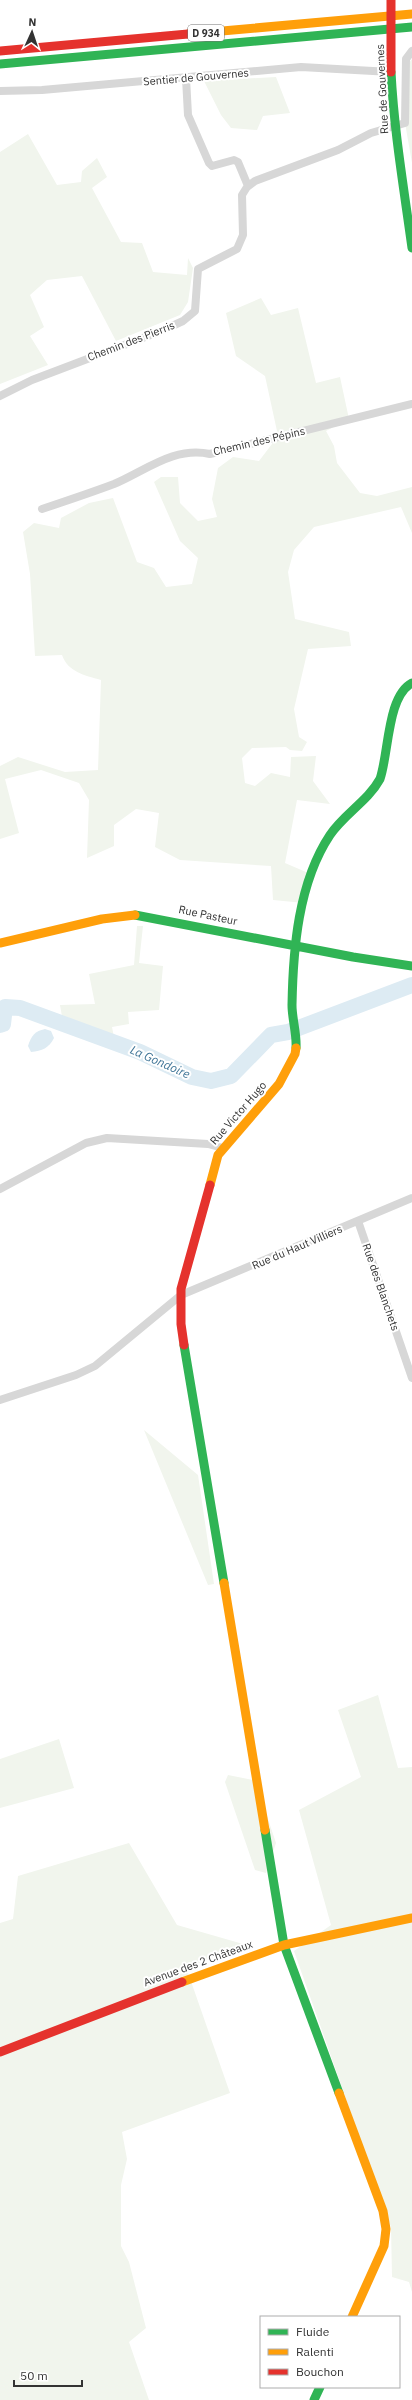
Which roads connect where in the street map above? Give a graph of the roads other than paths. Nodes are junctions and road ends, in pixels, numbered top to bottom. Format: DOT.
graph roads {
  1 [pos="391,0"];
  2 [pos="412,14"];
  3 [pos="412,27"];
  4 [pos="0,51"];
  5 [pos="412,51"];
  6 [pos="0,64"];
  7 [pos="392,72"];
  8 [pos="186,78"];
  9 [pos="0,91"];
  10 [pos="394,126"];
  11 [pos="248,186"];
  12 [pos="410,212"];
  13 [pos="412,248"];
  14 [pos="0,396"];
  15 [pos="412,404"];
  16 [pos="42,509"];
  17 [pos="412,683"];
  18 [pos="0,943"];
  19 [pos="296,946"];
  20 [pos="412,966"];
  21 [pos="222,1148"];
  22 [pos="0,1189"];
  23 [pos="412,1198"];
  24 [pos="358,1221"];
  25 [pos="181,1295"];
  26 [pos="412,1350"];
  27 [pos="403,1353"];
  28 [pos="412,1378"];
  29 [pos="0,1400"];
  30 [pos="412,1918"];
  31 [pos="284,1945"];
  32 [pos="0,2052"];
  33 [pos="352,2316"];
  34 [pos="320,2388"];
  35 [pos="314,2400"];
  1 -- 7 [label="main road, Rue de Gouvernes, bridge"];
  2 -- 4 [label="main road, D 934"];
  3 -- 6 [label="main road, D 934"];
  5 -- 10 [label="street"];
  7 -- 8 [label="street, Sentier de Gouvernes"];
  7 -- 10 [label="main road, Rue de Gouvernes"];
  8 -- 9 [label="street, Sentier de Gouvernes"];
  8 -- 11 [label="street"];
  10 -- 11 [label="street"];
  10 -- 12 [label="main road, Rue de Gouvernes"];
  11 -- 14 [label="street, Chemin des Pierris"];
  12 -- 13 [label="main road, Rue de Gouvernes"];
  15 -- 16 [label="street, Chemin des Pépins"];
  17 -- 19 [label="main road, Rue Victor Hugo"];
  18 -- 19 [label="main road, Rue Pasteur"];
  19 -- 20 [label="main road, Rue Pasteur"];
  19 -- 21 [label="main road, Rue Victor Hugo"];
  21 -- 22 [label="street"];
  21 -- 25 [label="main road, Rue Victor Hugo"];
  23 -- 24 [label="street, Rue du Haut Villiers"];
  24 -- 25 [label="street, Rue du Haut Villiers"];
  24 -- 27 [label="street, Rue des Blanchets"];
  25 -- 29 [label="street, Rue du Haut Villiers"];
  25 -- 31 [label="main road, Rue Victor Hugo"];
  26 -- 27 [label="street"];
  27 -- 28 [label="street, Rue des Blanchets"];
  30 -- 31 [label="main road, Avenue des 2 Châteaux"];
  31 -- 32 [label="main road, Avenue des 2 Châteaux"];
  31 -- 33 [label="main road, Rue Victor Hugo"];
  34 -- 35 [label="main road"];
}
